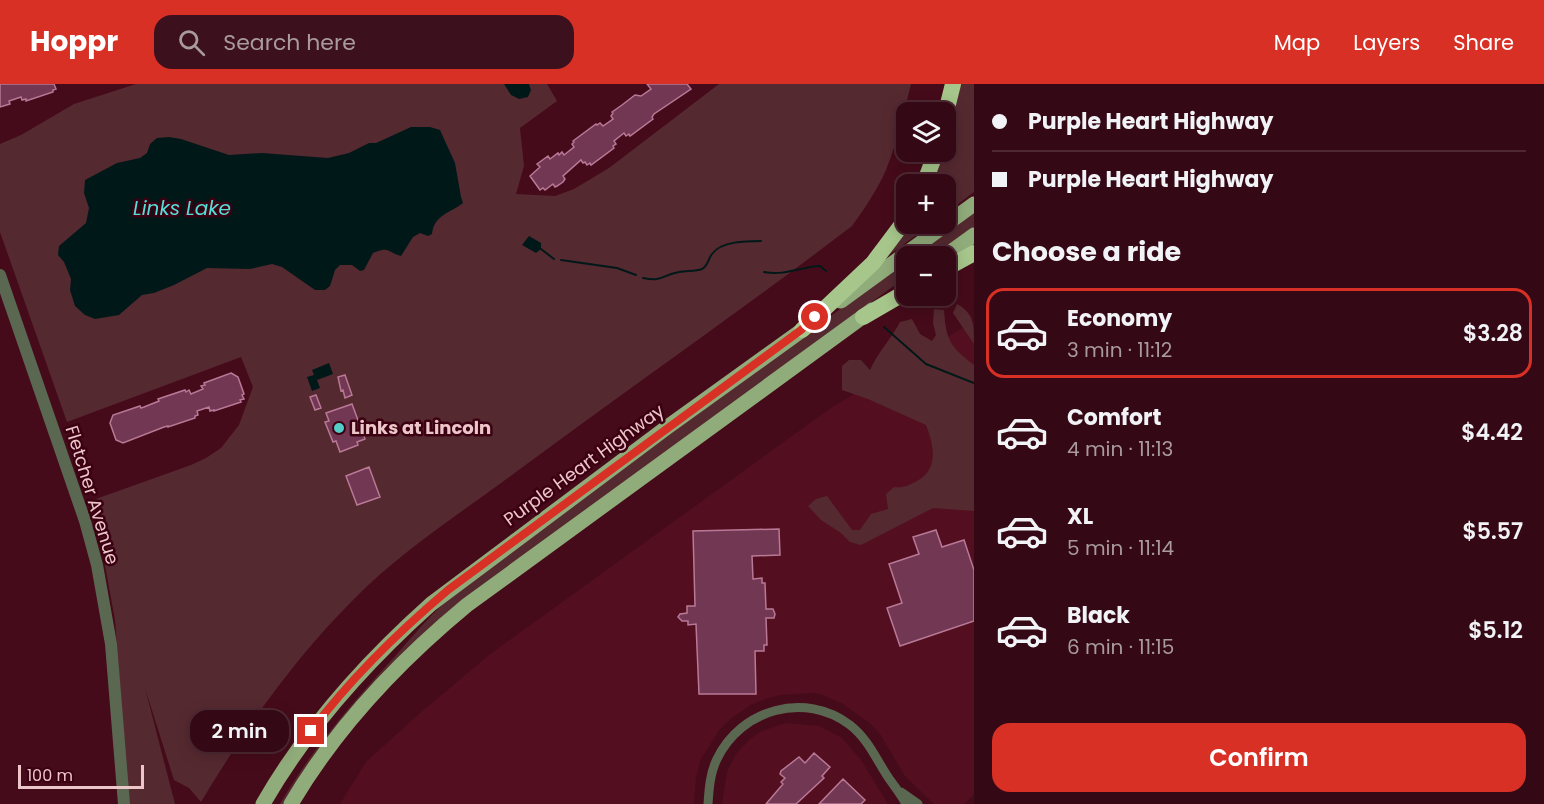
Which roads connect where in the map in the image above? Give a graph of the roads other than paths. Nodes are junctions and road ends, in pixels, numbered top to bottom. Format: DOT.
graph roads {
  1 [pos="953,84"];
  2 [pos="948,102"];
  3 [pos="974,204"];
  4 [pos="896,234"];
  5 [pos="974,235"];
  6 [pos="956,248"];
  7 [pos="974,253"];
  8 [pos="956,262"];
  9 [pos="0,275"];
  10 [pos="896,292"];
  11 [pos="896,297"];
  12 [pos="863,317"];
  13 [pos="801,330"];
  14 [pos="899,791"];
  15 [pos="124,804"];
  16 [pos="263,804"];
  17 [pos="291,804"];
  18 [pos="708,804"];
  19 [pos="906,804"];
  20 [pos="918,804"];
  1 -- 2 [label="highway"];
  3 -- 13 [label="main road, Purple Heart Highway"];
  4 -- 13 [label="highway"];
  5 -- 6 [label="main road"];
  7 -- 8 [label="highway"];
  9 -- 15 [label="street, Fletcher Avenue"];
  10 -- 12 [label="main road"];
  11 -- 12 [label="highway"];
  12 -- 17 [label="main road"];
  13 -- 16 [label="main road, Purple Heart Highway"];
  14 -- 18 [label="street"];
  14 -- 19 [label="street"];
  14 -- 20 [label="street"];
}
